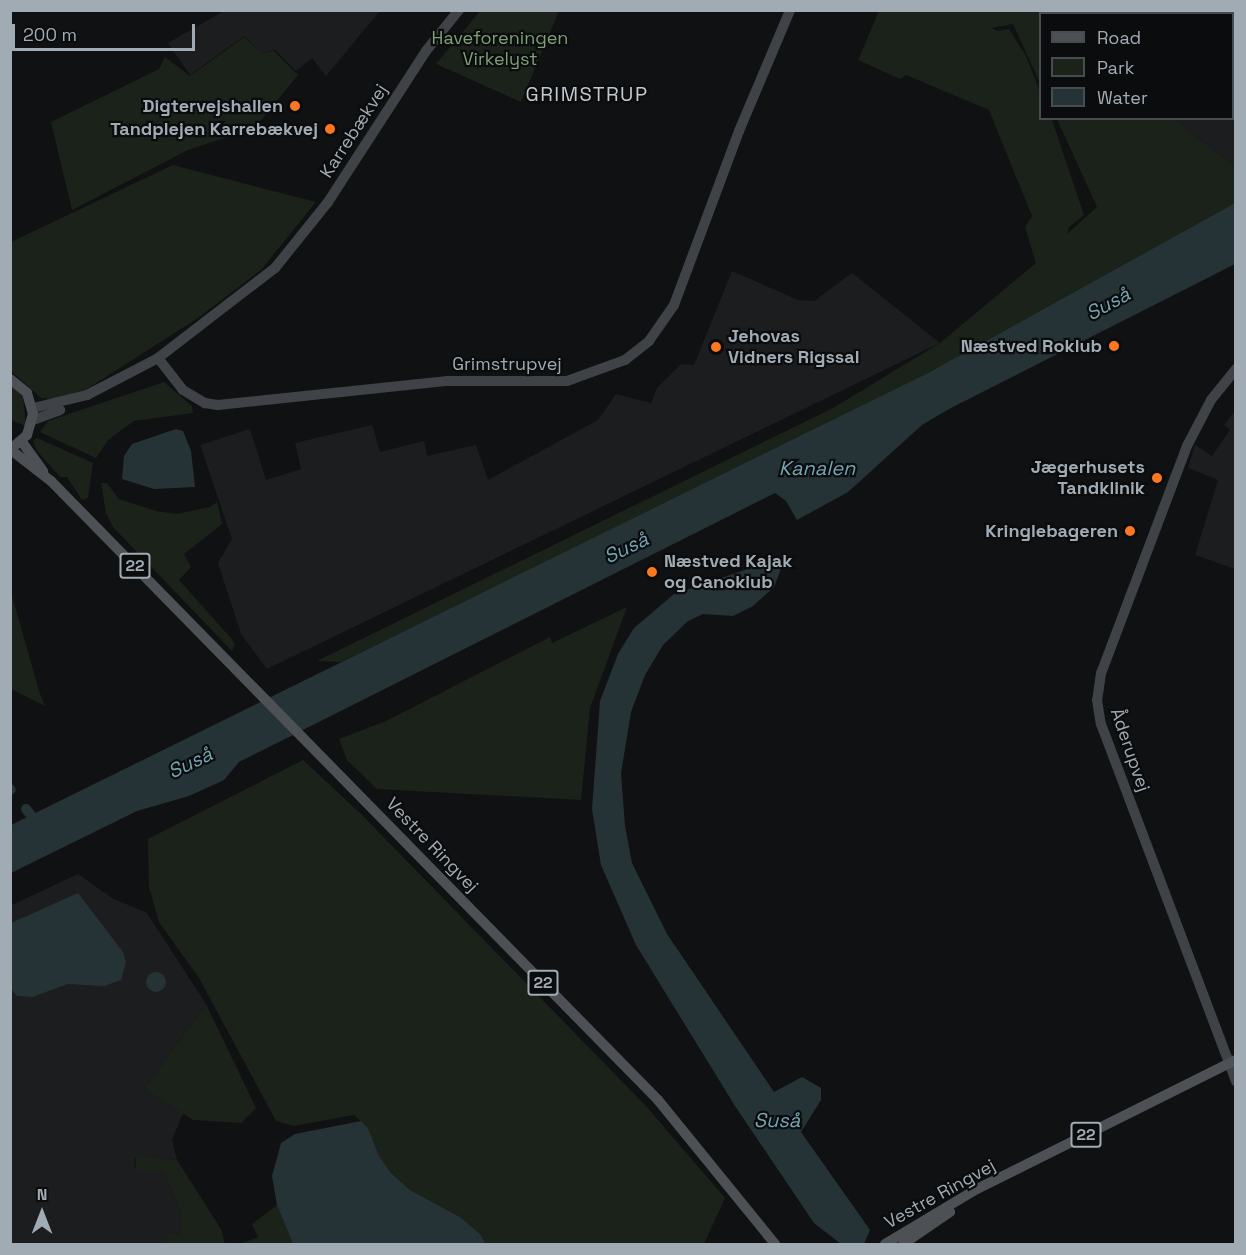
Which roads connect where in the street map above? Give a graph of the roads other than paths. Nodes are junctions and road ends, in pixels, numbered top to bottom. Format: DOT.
graph roads {
  1 [pos="459,10"];
  2 [pos="790,10"];
  3 [pos="275,268"];
  4 [pos="160,360"];
  5 [pos="1236,369"];
  6 [pos="10,379"];
  7 [pos="33,414"];
  8 [pos="22,442"];
  9 [pos="11,450"];
  10 [pos="51,481"];
  11 [pos="1232,1062"];
  12 [pos="1236,1082"];
  13 [pos="1011,1173"];
  14 [pos="775,1245"];
  15 [pos="885,1245"];
  16 [pos="903,1245"];
  1 -- 3 [label="street, Karrebækvej"];
  2 -- 4 [label="street, Grimstrupvej"];
  3 -- 4 [label="street, Karrebækvej"];
  3 -- 4 [label="street, Karrebækvej"];
  4 -- 7 [label="street, Karrebækvej"];
  5 -- 11 [label="street, Åderupvej"];
  6 -- 7 [label="main road"];
  7 -- 8 [label="main road, 22"];
  8 -- 9 [label="main road, 22"];
  8 -- 10 [label="main road, Vestre Ringvej / 22"];
  9 -- 10 [label="main road, Vestre Ringvej / 22"];
  10 -- 14 [label="main road, Vestre Ringvej / 22"];
  11 -- 12 [label="street, Åderupvej"];
  11 -- 13 [label="main road, Vestre Ringvej / 22"];
  13 -- 15 [label="main road, Vestre Ringvej / 22"];
  13 -- 16 [label="main road, Vestre Ringvej / 22"];
}
